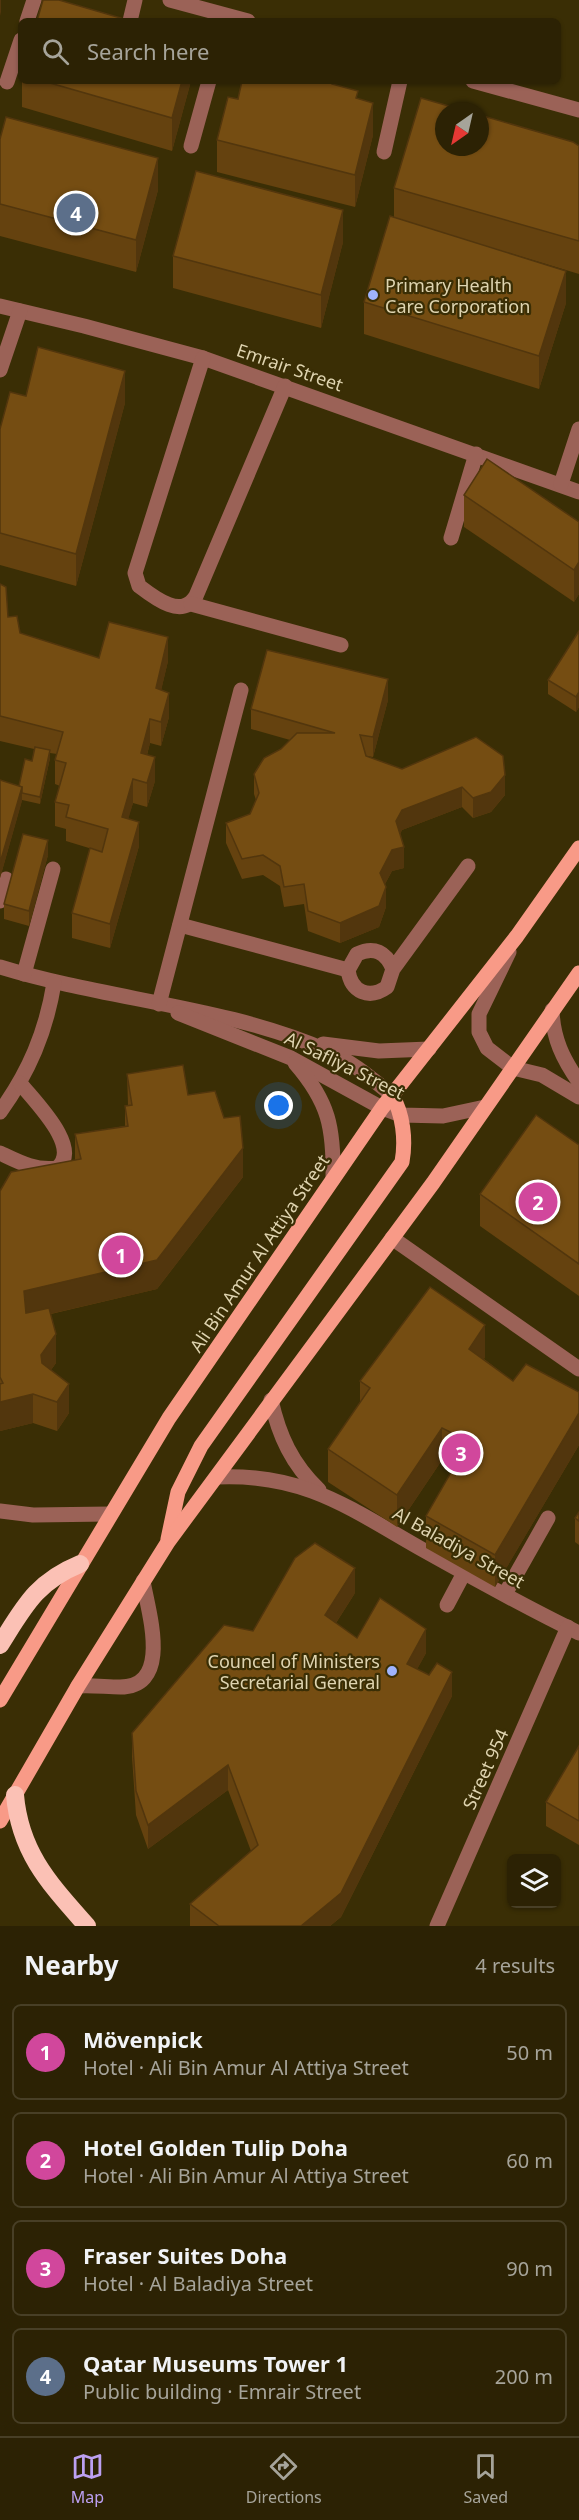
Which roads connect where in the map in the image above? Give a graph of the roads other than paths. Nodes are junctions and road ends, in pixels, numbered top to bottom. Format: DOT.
graph roads {
  1 [pos="34,0"];
  2 [pos="135,0"];
  3 [pos="173,0"];
  4 [pos="28,18"];
  5 [pos="131,18"];
  6 [pos="226,18"];
  7 [pos="18,49"];
  8 [pos="7,82"];
  9 [pos="208,84"];
  10 [pos="399,84"];
  11 [pos="484,84"];
  12 [pos="579,110"];
  13 [pos="191,146"];
  14 [pos="384,152"];
  15 [pos="0,306"];
  16 [pos="20,311"];
  17 [pos="203,358"];
  18 [pos="0,370"];
  19 [pos="285,386"];
  20 [pos="579,429"];
  21 [pos="476,454"];
  22 [pos="561,483"];
  23 [pos="579,492"];
  24 [pos="451,538"];
  25 [pos="191,604"];
  26 [pos="341,645"];
  27 [pos="241,690"];
  28 [pos="579,848"];
  29 [pos="468,866"];
  30 [pos="53,869"];
  31 [pos="6,879"];
  32 [pos="0,901"];
  33 [pos="180,925"];
  34 [pos="517,936"];
  35 [pos="0,967"];
  36 [pos="393,969"];
  37 [pos="348,970"];
  38 [pos="579,973"];
  39 [pos="24,974"];
  40 [pos="54,983"];
  41 [pos="159,1004"];
  42 [pos="552,1010"];
  43 [pos="302,1041"];
  44 [pos="429,1049"];
  45 [pos="291,1058"];
  46 [pos="513,1068"];
  47 [pos="579,1082"];
  48 [pos="20,1083"];
  49 [pos="392,1095"];
  50 [pos="579,1097"];
  51 [pos="485,1107"];
  52 [pos="382,1108"];
  53 [pos="0,1112"];
  54 [pos="401,1115"];
  55 [pos="0,1153"];
  56 [pos="333,1179"];
  57 [pos="392,1238"];
  58 [pos="579,1369"];
  59 [pos="271,1400"];
  60 [pos="217,1477"];
  61 [pos="321,1493"];
  62 [pos="0,1511"];
  63 [pos="110,1514"];
  64 [pos="548,1518"];
  65 [pos="168,1542"];
  66 [pos="80,1564"];
  67 [pos="464,1573"];
  68 [pos="143,1581"];
  69 [pos="505,1594"];
  70 [pos="447,1605"];
  71 [pos="573,1630"];
  72 [pos="0,1645"];
  73 [pos="78,1686"];
  74 [pos="0,1700"];
  75 [pos="15,1795"];
  76 [pos="0,1821"];
  77 [pos="87,1926"];
  78 [pos="437,1926"];
  1 -- 4 [label="street"];
  2 -- 5 [label="street"];
  3 -- 6 [label="street"];
  7 -- 8 [label="street"];
  9 -- 13 [label="street"];
  10 -- 14 [label="street"];
  11 -- 12 [label="street"];
  15 -- 16 [label="street, Emrair Street"];
  16 -- 17 [label="street, Emrair Street"];
  16 -- 18 [label="street"];
  17 -- 19 [label="street, Emrair Street"];
  17 -- 25 [label="street"];
  19 -- 21 [label="street, Emrair Street"];
  19 -- 25 [label="street"];
  20 -- 22 [label="street"];
  21 -- 22 [label="street, Emrair Street"];
  21 -- 24 [label="street"];
  22 -- 23 [label="street, Emrair Street"];
  25 -- 26 [label="street"];
  27 -- 33 [label="street"];
  28 -- 34 [label="main road, Ali Bin Amur Al Attiya Street"];
  29 -- 36 [label="street"];
  30 -- 39 [label="street"];
  31 -- 32 [label="street"];
  33 -- 37 [label="street"];
  33 -- 41 [label="street"];
  34 -- 44 [label="main road, Ali Bin Amur Al Attiya Street"];
  34 -- 46 [label="street"];
  35 -- 39 [label="street, Al Safliya Street"];
  36 -- 37 [label="street"];
  36 -- 37 [label="street"];
  38 -- 42 [label="main road"];
  39 -- 40 [label="street, Al Safliya Street"];
  40 -- 41 [label="street, Al Safliya Street"];
  40 -- 48 [label="street"];
  41 -- 43 [label="street, Al Safliya Street"];
  41 -- 45 [label="street, Al Safliya Street"];
  42 -- 46 [label="main road"];
  42 -- 47 [label="street"];
  43 -- 44 [label="street"];
  43 -- 49 [label="street, Al Safliya Street"];
  44 -- 49 [label="main road, Ali Bin Amur Al Attiya Street"];
  45 -- 52 [label="street, Al Safliya Street"];
  45 -- 56 [label="street"];
  46 -- 50 [label="street"];
  46 -- 51 [label="main road"];
  48 -- 53 [label="street"];
  48 -- 55 [label="street"];
  49 -- 52 [label="main road, Ali Bin Amur Al Attiya Street"];
  49 -- 54 [label="main road"];
  51 -- 54 [label="street, Al Safliya Street"];
  51 -- 57 [label="main road"];
  52 -- 54 [label="street, Al Safliya Street"];
  52 -- 56 [label="main road, Ali Bin Amur Al Attiya Street"];
  54 -- 65 [label="main road"];
  56 -- 63 [label="main road, Ali Bin Amur Al Attiya Street"];
  57 -- 58 [label="street"];
  57 -- 59 [label="main road"];
  59 -- 60 [label="main road"];
  59 -- 61 [label="street, Al Baladiya Street"];
  60 -- 61 [label="street, Al Baladiya Street"];
  60 -- 65 [label="main road"];
  61 -- 67 [label="street, Al Baladiya Street"];
  62 -- 63 [label="street"];
  63 -- 66 [label="main road, Ali Bin Amur Al Attiya Street"];
  64 -- 69 [label="street"];
  65 -- 68 [label="main road"];
  66 -- 72 [label="highway"];
  66 -- 74 [label="main road, Ali Bin Amur Al Attiya Street"];
  67 -- 69 [label="street, Al Baladiya Street"];
  67 -- 70 [label="street"];
  68 -- 73 [label="main road"];
  68 -- 73 [label="street"];
  69 -- 71 [label="street, Al Baladiya Street"];
  71 -- 78 [label="street, Street 954"];
  73 -- 75 [label="main road"];
  75 -- 76 [label="main road"];
  75 -- 77 [label="highway"];
}
